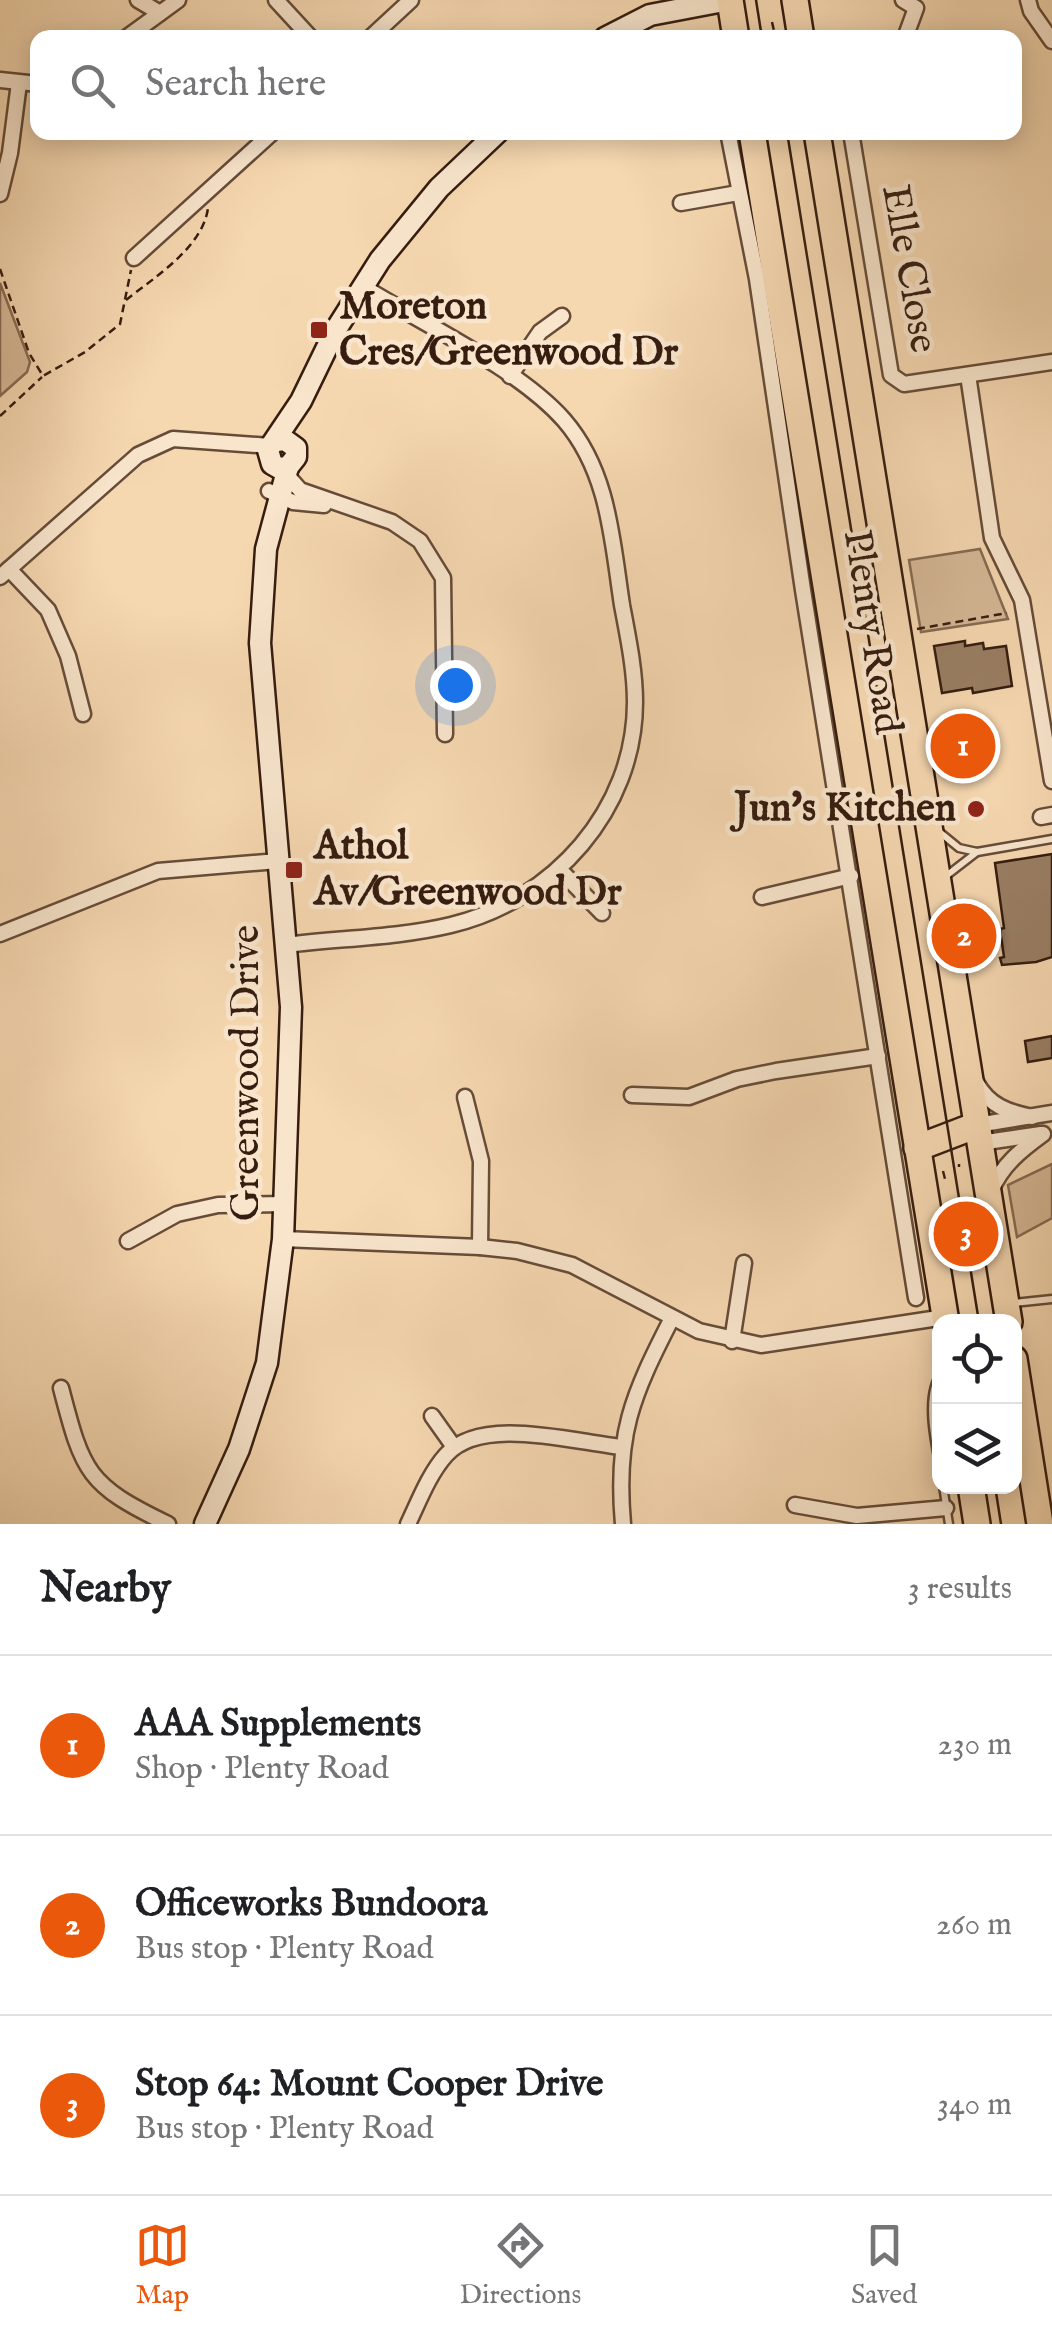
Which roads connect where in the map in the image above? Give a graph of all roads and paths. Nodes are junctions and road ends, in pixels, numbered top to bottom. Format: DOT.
graph roads {
  1 [pos="138,0"];
  2 [pos="178,0"];
  3 [pos="276,0"];
  4 [pos="411,0"];
  5 [pos="729,0"];
  6 [pos="796,0"];
  7 [pos="903,0"];
  8 [pos="1028,0"];
  9 [pos="160,13"];
  10 [pos="772,22"];
  11 [pos="137,30"];
  12 [pos="303,30"];
  13 [pos="379,30"];
  14 [pos="621,30"];
  15 [pos="735,30"];
  16 [pos="774,30"];
  17 [pos="801,30"];
  18 [pos="907,30"];
  19 [pos="1052,41"];
  20 [pos="0,80"];
  21 [pos="19,83"];
  22 [pos="30,84"];
  23 [pos="264,140"];
  24 [pos="490,140"];
  25 [pos="729,140"];
  26 [pos="753,140"];
  27 [pos="818,140"];
  28 [pos="851,140"];
  29 [pos="738,193"];
  30 [pos="0,194"];
  31 [pos="204,194"];
  32 [pos="681,203"];
  33 [pos="134,258"];
  34 [pos="0,269"];
  35 [pos="362,286"];
  36 [pos="124,302"];
  37 [pos="562,316"];
  38 [pos="1052,362"];
  39 [pos="968,375"];
  40 [pos="43,376"];
  41 [pos="510,376"];
  42 [pos="0,416"];
  43 [pos="279,456"];
  44 [pos="273,494"];
  45 [pos="340,506"];
  46 [pos="4,573"];
  47 [pos="1023,610"];
  48 [pos="898,632"];
  49 [pos="83,714"];
  50 [pos="445,734"];
  51 [pos="838,734"];
  52 [pos="1052,781"];
  53 [pos="928,823"];
  54 [pos="1052,839"];
  55 [pos="977,852"];
  56 [pos="278,861"];
  57 [pos="559,869"];
  58 [pos="850,876"];
  59 [pos="938,886"];
  60 [pos="762,897"];
  61 [pos="602,913"];
  62 [pos="0,934"];
  63 [pos="286,946"];
  64 [pos="878,1056"];
  65 [pos="968,1067"];
  66 [pos="632,1095"];
  67 [pos="465,1097"];
  68 [pos="1052,1114"];
  69 [pos="1032,1116"];
  70 [pos="1048,1133"];
  71 [pos="979,1134"];
  72 [pos="917,1148"];
  73 [pos="943,1171"];
  74 [pos="945,1180"];
  75 [pos="988,1196"];
  76 [pos="285,1204"];
  77 [pos="283,1240"];
  78 [pos="128,1241"];
  79 [pos="480,1247"];
  80 [pos="910,1254"];
  81 [pos="744,1263"];
  82 [pos="938,1272"];
  83 [pos="916,1298"];
  84 [pos="1052,1299"];
  85 [pos="1008,1313"];
  86 [pos="944,1314"];
  87 [pos="672,1318"];
  88 [pos="932,1321"];
  89 [pos="732,1341"];
  90 [pos="61,1388"];
  91 [pos="1021,1404"];
  92 [pos="432,1416"];
  93 [pos="454,1447"];
  94 [pos="621,1447"];
  95 [pos="943,1494"];
  96 [pos="972,1494"];
  97 [pos="795,1506"];
  98 [pos="946,1508"];
  99 [pos="168,1524"];
  100 [pos="205,1524"];
  101 [pos="408,1524"];
  102 [pos="623,1524"];
  103 [pos="949,1524"];
  104 [pos="977,1524"];
  105 [pos="1040,1524"];
  1 -- 9 [label="street"];
  2 -- 9 [label="street"];
  3 -- 12 [label="street"];
  4 -- 13 [label="street"];
  5 -- 14 [label="street"];
  5 -- 15 [label="highway"];
  6 -- 17 [label="highway"];
  7 -- 18 [label="street"];
  8 -- 19 [label="street"];
  9 -- 11 [label="street"];
  10 -- 16 [label="path"];
  20 -- 21 [label="street"];
  21 -- 22 [label="street"];
  21 -- 30 [label="street"];
  23 -- 31 [label="street"];
  24 -- 35 [label="street, Greenwood Drive"];
  25 -- 29 [label="street"];
  26 -- 51 [label="highway, Plenty Road"];
  27 -- 48 [label="highway, Plenty Road"];
  28 -- 39 [label="street, Elle Close"];
  29 -- 32 [label="street"];
  29 -- 51 [label="street"];
  31 -- 33 [label="street"];
  31 -- 36 [label="path"];
  33 -- 36 [label="path"];
  34 -- 40 [label="path"];
  35 -- 41 [label="street"];
  35 -- 43 [label="street, Greenwood Drive"];
  36 -- 40 [label="path"];
  37 -- 41 [label="street"];
  38 -- 39 [label="street, Elle Close"];
  39 -- 47 [label="street"];
  40 -- 42 [label="path"];
  41 -- 57 [label="street"];
  43 -- 44 [label="street, Greenwood Drive"];
  43 -- 45 [label="street"];
  43 -- 46 [label="street"];
  44 -- 45 [label="street"];
  44 -- 56 [label="street, Greenwood Drive"];
  45 -- 50 [label="street"];
  46 -- 49 [label="street"];
  47 -- 48 [label="path"];
  47 -- 52 [label="street"];
  48 -- 53 [label="highway, Plenty Road"];
  51 -- 58 [label="street"];
  51 -- 72 [label="highway, Plenty Road"];
  53 -- 55 [label="lane"];
  53 -- 59 [label="highway, Plenty Road"];
  54 -- 55 [label="lane"];
  55 -- 59 [label="lane"];
  56 -- 62 [label="street"];
  56 -- 63 [label="street, Greenwood Drive"];
  57 -- 61 [label="street"];
  57 -- 63 [label="street"];
  58 -- 60 [label="street"];
  58 -- 64 [label="street"];
  59 -- 65 [label="highway, Plenty Road"];
  63 -- 76 [label="street, Greenwood Drive"];
  64 -- 66 [label="street"];
  64 -- 80 [label="street"];
  65 -- 69 [label="street"];
  65 -- 71 [label="highway, Plenty Road"];
  67 -- 79 [label="street"];
  68 -- 69 [label="street"];
  69 -- 71 [label="street"];
  70 -- 71 [label="street"];
  70 -- 75 [label="street"];
  71 -- 72 [label="highway"];
  71 -- 75 [label="highway, Plenty Road"];
  72 -- 82 [label="highway, Plenty Road"];
  73 -- 74 [label="path"];
  75 -- 85 [label="highway, Plenty Road"];
  76 -- 77 [label="street, Greenwood Drive"];
  76 -- 78 [label="street"];
  77 -- 79 [label="street"];
  77 -- 100 [label="street, Greenwood Drive"];
  79 -- 87 [label="street"];
  80 -- 82 [label="street"];
  80 -- 83 [label="street"];
  81 -- 89 [label="street"];
  82 -- 86 [label="highway, Plenty Road"];
  84 -- 85 [label="lane"];
  87 -- 89 [label="street"];
  87 -- 94 [label="street"];
  88 -- 89 [label="street"];
  90 -- 99 [label="street"];
  91 -- 105 [label="highway"];
  92 -- 93 [label="street"];
  93 -- 94 [label="street"];
  93 -- 101 [label="street"];
  94 -- 102 [label="street"];
  95 -- 98 [label="lane"];
  96 -- 104 [label="highway"];
  97 -- 98 [label="street"];
  98 -- 103 [label="lane"];
}
